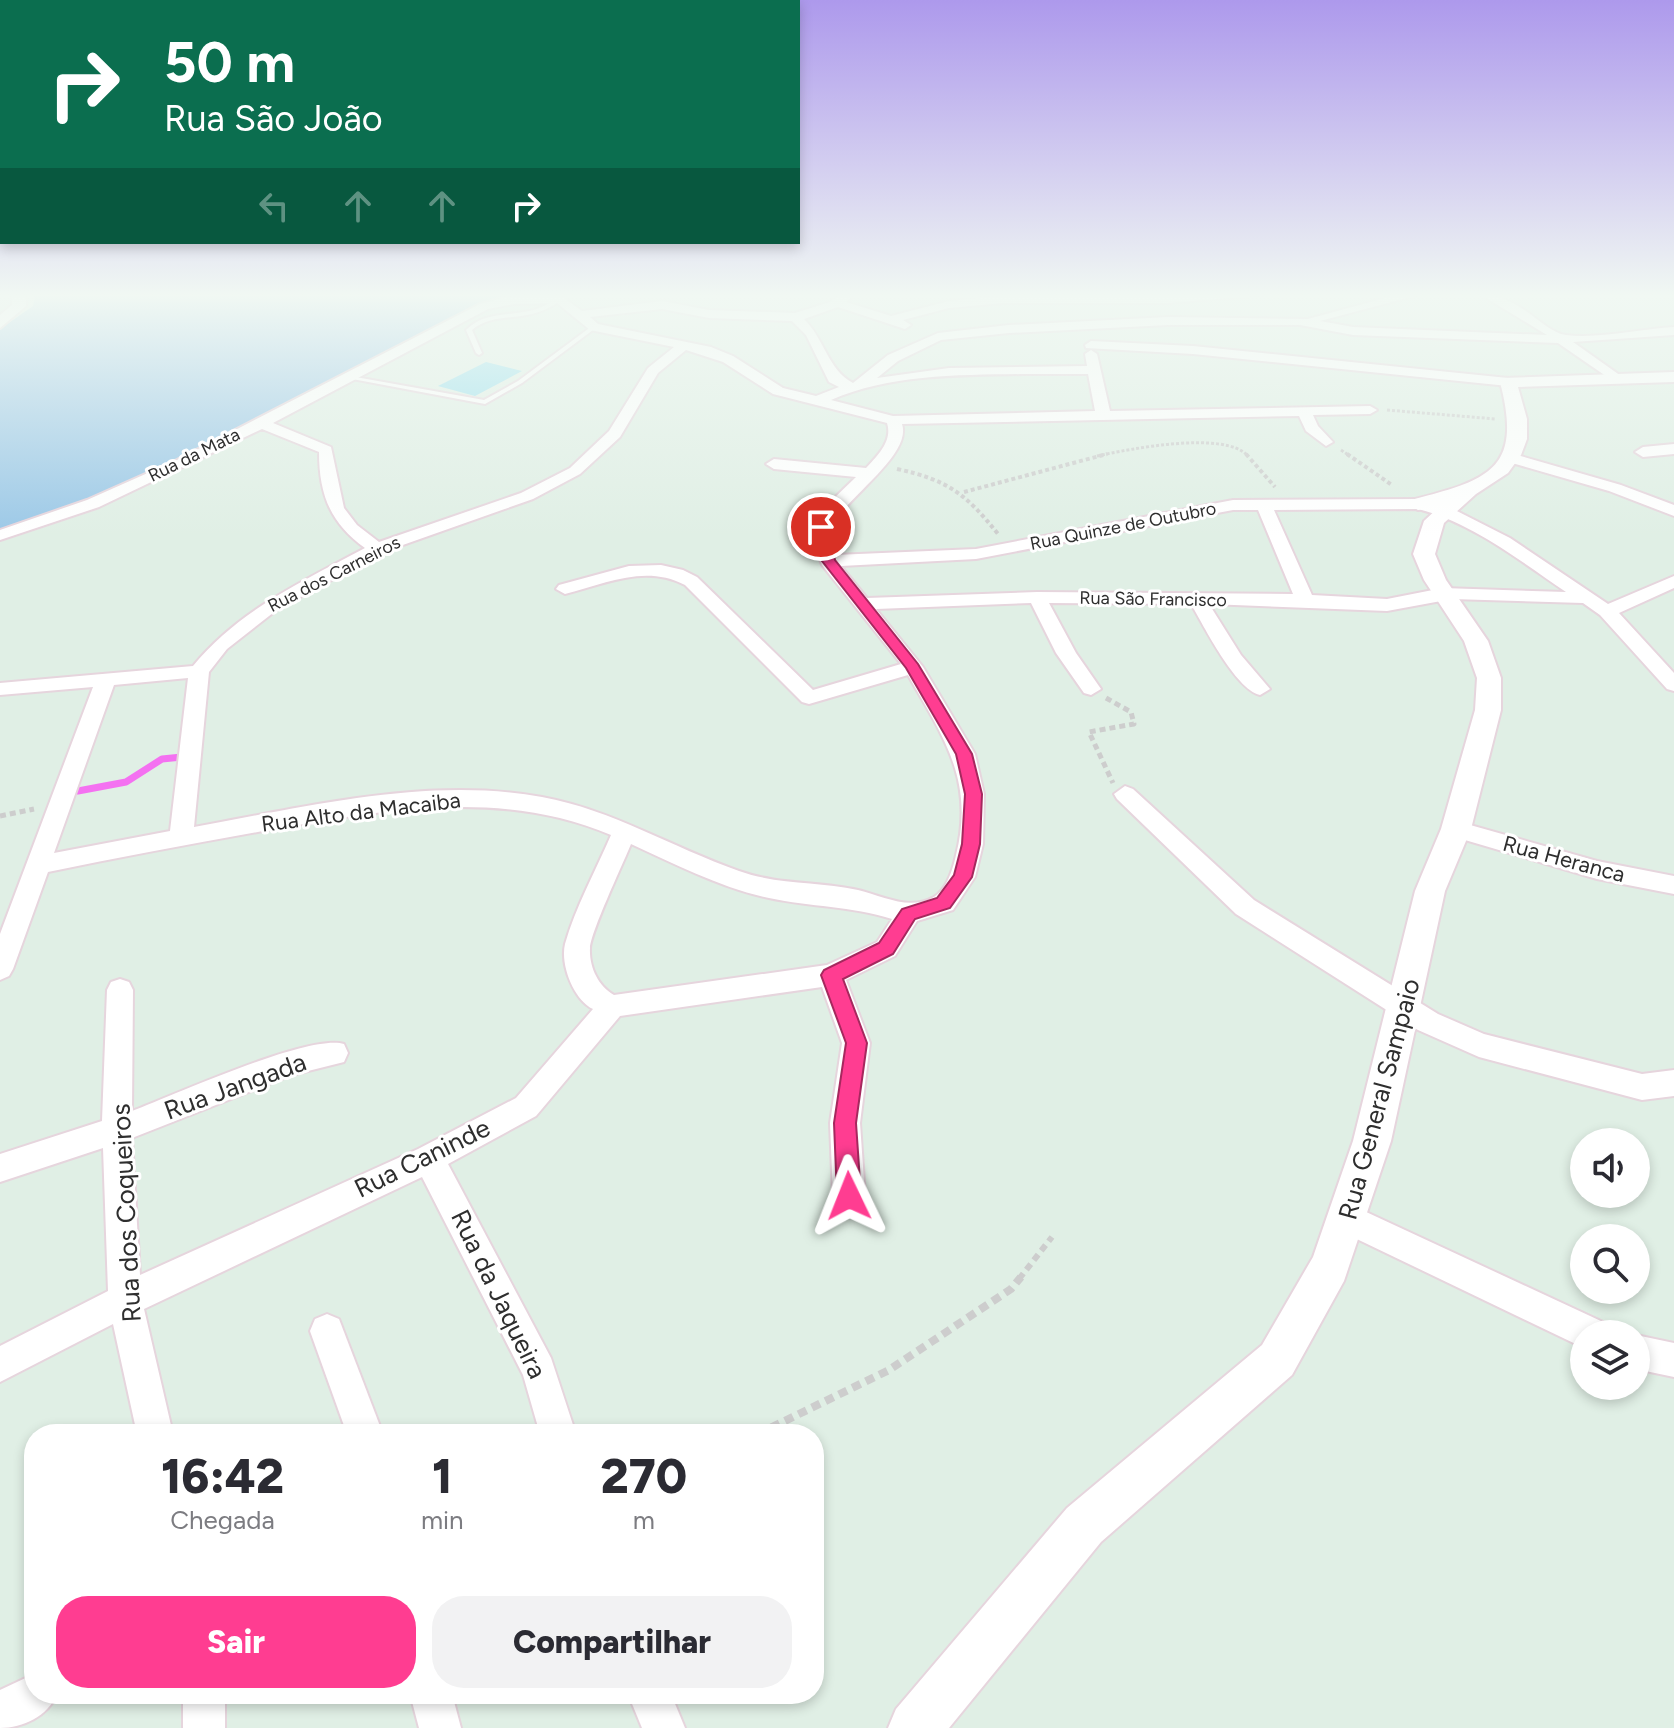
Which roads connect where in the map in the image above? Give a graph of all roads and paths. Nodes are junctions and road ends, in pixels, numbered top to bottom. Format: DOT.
graph roads {
  1 [pos="354,376"];
  2 [pos="527,376"];
  3 [pos="651,376"];
  4 [pos="751,376"];
  5 [pos="833,376"];
  6 [pos="871,376"];
  7 [pos="934,376"];
  8 [pos="1093,376"];
  9 [pos="1448,376"];
  10 [pos="1611,376"];
  11 [pos="1674,377"];
  12 [pos="350,378"];
  13 [pos="1616,379"];
  14 [pos="863,382"];
  15 [pos="1508,382"];
  16 [pos="848,386"];
  17 [pos="814,402"];
  18 [pos="1370,410"];
  19 [pos="1304,411"];
  20 [pos="1103,414"];
  21 [pos="893,420"];
  22 [pos="1519,421"];
  23 [pos="260,423"];
  24 [pos="1326,442"];
  25 [pos="1674,449"];
  26 [pos="1643,452"];
  27 [pos="1510,458"];
  28 [pos="774,464"];
  29 [pos="872,469"];
  30 [pos="964,492"];
  31 [pos="1467,493"];
  32 [pos="1263,503"];
  33 [pos="1286,503"];
  34 [pos="1418,504"];
  35 [pos="1445,511"];
  36 [pos="1674,511"];
  37 [pos="0,535"];
  38 [pos="377,548"];
  39 [pos="1010,548"];
  40 [pos="828,561"];
  41 [pos="1674,581"];
  42 [pos="565,589"];
  43 [pos="1444,594"];
  44 [pos="1037,597"];
  45 [pos="1587,598"];
  46 [pos="1305,600"];
  47 [pos="1198,601"];
  48 [pos="860,604"];
  49 [pos="1607,611"];
  50 [pos="913,667"];
  51 [pos="199,671"];
  52 [pos="105,682"];
  53 [pos="1674,685"];
  54 [pos="0,689"];
  55 [pos="1091,689"];
  56 [pos="1260,689"];
  57 [pos="1125,794"];
  58 [pos="625,829"];
  59 [pos="1456,829"];
  60 [pos="181,837"];
  61 [pos="37,865"];
  62 [pos="1674,885"];
  63 [pos="908,914"];
  64 [pos="0,969"];
  65 [pos="831,975"];
  66 [pos="120,990"];
  67 [pos="1405,1005"];
  68 [pos="612,1006"];
  69 [pos="334,1053"];
  70 [pos="1674,1083"];
  71 [pos="117,1130"];
  72 [pos="429,1159"];
  73 [pos="0,1168"];
  74 [pos="849,1196"];
  75 [pos="1349,1219"];
  76 [pos="1052,1237"];
  77 [pos="125,1300"];
  78 [pos="1570,1324"];
  79 [pos="327,1331"];
  80 [pos="1650,1355"];
  81 [pos="1674,1360"];
  82 [pos="0,1365"];
  83 [pos="153,1424"];
  84 [pos="361,1424"];
  85 [pos="555,1424"];
  86 [pos="778,1424"];
  87 [pos="24,1700"];
  88 [pos="204,1704"];
  89 [pos="434,1704"];
  90 [pos="653,1704"];
  91 [pos="0,1713"];
  92 [pos="204,1728"];
  93 [pos="440,1728"];
  94 [pos="664,1728"];
  95 [pos="915,1728"];
  1 -- 12 [label="street, Rua da Mata"];
  2 -- 12 [label="lane"];
  3 -- 38 [label="street, Rua dos Carneiros"];
  4 -- 17 [label="street"];
  5 -- 16 [label="street"];
  6 -- 14 [label="street"];
  7 -- 14 [label="street"];
  8 -- 20 [label="street"];
  9 -- 15 [label="street"];
  10 -- 13 [label="street"];
  11 -- 13 [label="street"];
  12 -- 23 [label="street, Rua da Mata"];
  13 -- 15 [label="street"];
  14 -- 16 [label="street"];
  15 -- 22 [label="street"];
  16 -- 17 [label="street"];
  17 -- 21 [label="street"];
  18 -- 19 [label="street"];
  18 -- 22 [label="path"];
  19 -- 20 [label="street"];
  19 -- 24 [label="street"];
  20 -- 21 [label="street"];
  21 -- 29 [label="street"];
  22 -- 27 [label="street"];
  23 -- 37 [label="street, Rua da Mata"];
  23 -- 38 [label="street"];
  24 -- 34 [label="path"];
  25 -- 26 [label="street"];
  27 -- 31 [label="street, Rua General Sampaio"];
  27 -- 36 [label="street"];
  28 -- 29 [label="street"];
  29 -- 30 [label="path"];
  29 -- 40 [label="street"];
  30 -- 33 [label="path"];
  30 -- 39 [label="path"];
  31 -- 34 [label="street, Rua General Sampaio"];
  31 -- 35 [label="street, Rua General Sampaio"];
  32 -- 33 [label="street, Rua Quinze de Outubro"];
  32 -- 39 [label="street, Rua Quinze de Outubro"];
  32 -- 46 [label="street"];
  33 -- 34 [label="street, Rua Quinze de Outubro"];
  34 -- 35 [label="street, Rua Quinze de Outubro"];
  35 -- 43 [label="street, Rua General Sampaio"];
  35 -- 45 [label="street, Rua Quinze de Outubro"];
  38 -- 51 [label="street, Rua dos Carneiros"];
  39 -- 40 [label="street, Rua Quinze de Outubro"];
  40 -- 48 [label="street"];
  41 -- 49 [label="street"];
  42 -- 50 [label="street"];
  43 -- 45 [label="street, Rua São Francisco"];
  43 -- 46 [label="street, Rua São Francisco"];
  43 -- 59 [label="street, Rua General Sampaio"];
  44 -- 47 [label="street, Rua São Francisco"];
  44 -- 48 [label="street, Rua São Francisco"];
  44 -- 55 [label="street"];
  45 -- 49 [label="street, Rua Quinze de Outubro"];
  46 -- 47 [label="street, Rua São Francisco"];
  47 -- 56 [label="street"];
  48 -- 50 [label="street"];
  49 -- 53 [label="street, Rua Quinze de Outubro"];
  50 -- 63 [label="street"];
  51 -- 52 [label="street"];
  51 -- 60 [label="street"];
  52 -- 54 [label="street"];
  52 -- 61 [label="street"];
  55 -- 57 [label="path"];
  57 -- 67 [label="street"];
  58 -- 60 [label="street, Rua Alto da Macaiba"];
  58 -- 63 [label="street, Rua Alto da Macaiba"];
  58 -- 68 [label="street"];
  59 -- 62 [label="street, Rua Heranca"];
  59 -- 67 [label="street, Rua General Sampaio"];
  60 -- 61 [label="street, Rua Alto da Macaiba"];
  61 -- 64 [label="street"];
  63 -- 65 [label="street"];
  65 -- 68 [label="street"];
  65 -- 74 [label="street"];
  66 -- 71 [label="street, Rua dos Coqueiros"];
  67 -- 70 [label="street"];
  67 -- 75 [label="street, Rua General Sampaio"];
  68 -- 72 [label="street, Rua Caninde"];
  69 -- 71 [label="street, Rua Jangada"];
  71 -- 73 [label="street, Rua Jangada"];
  71 -- 77 [label="street, Rua dos Coqueiros"];
  72 -- 77 [label="street, Rua Caninde"];
  72 -- 85 [label="street, Rua da Jaqueira"];
  75 -- 78 [label="street"];
  75 -- 95 [label="street, Rua General Sampaio"];
  76 -- 86 [label="path"];
  77 -- 82 [label="street, Rua Caninde"];
  77 -- 83 [label="street, Rua dos Coqueiros"];
  79 -- 84 [label="street"];
  80 -- 81 [label="street"];
  87 -- 91 [label="street"];
  88 -- 92 [label="street"];
  89 -- 93 [label="street"];
  90 -- 94 [label="street"];
}
